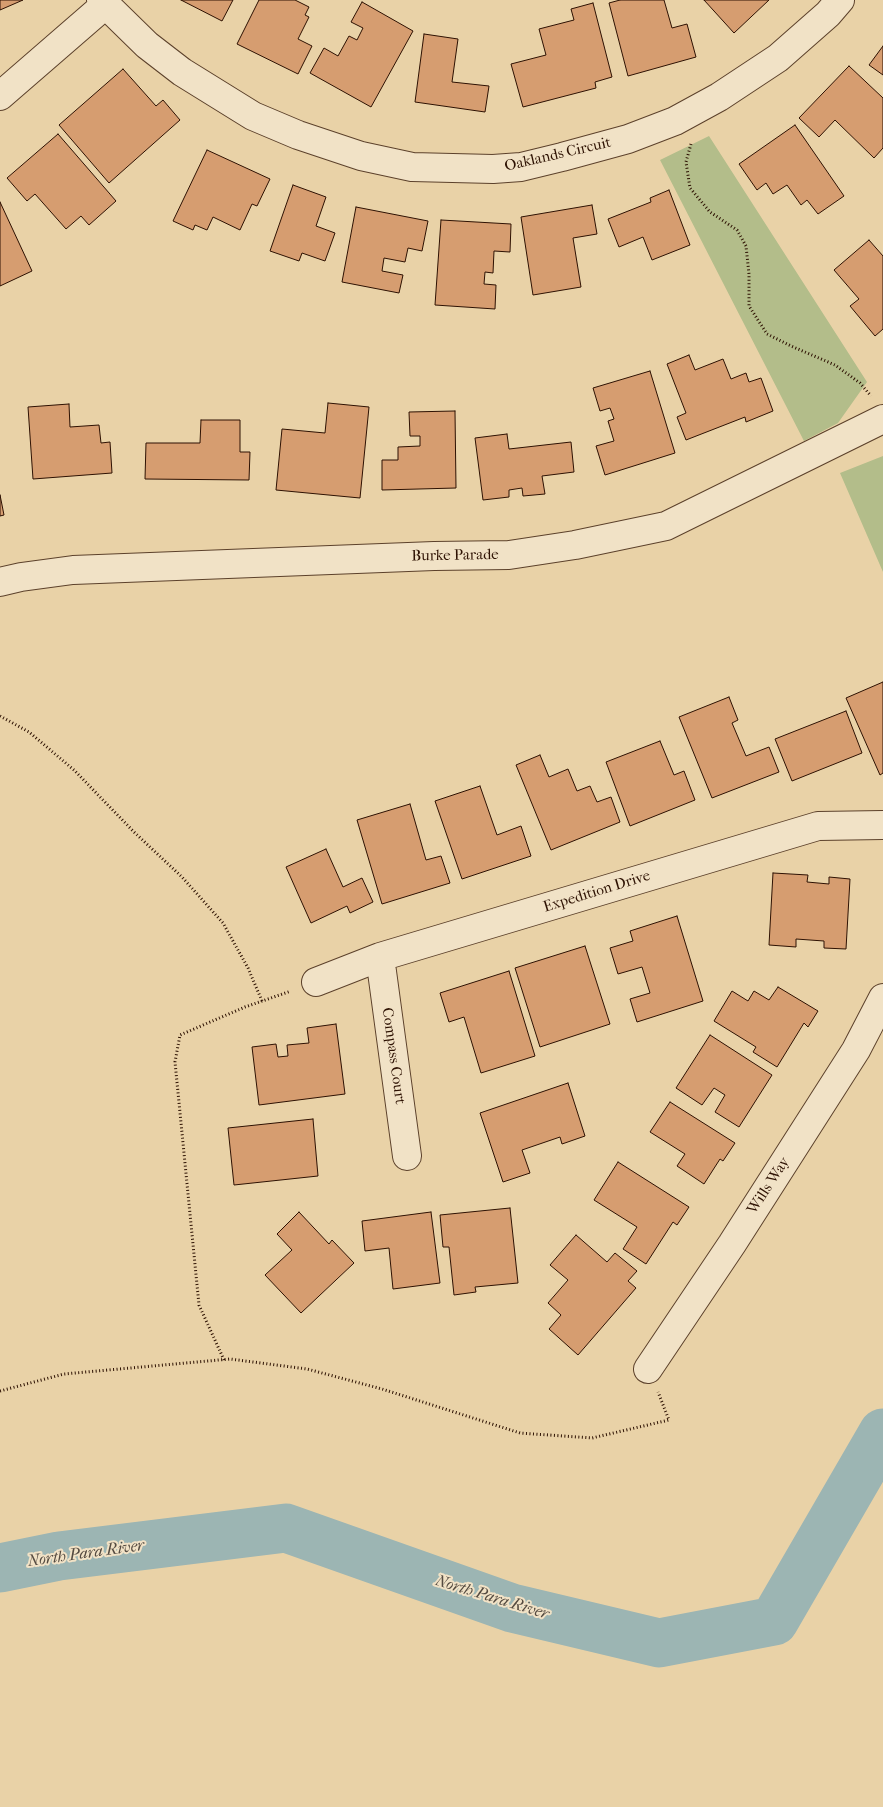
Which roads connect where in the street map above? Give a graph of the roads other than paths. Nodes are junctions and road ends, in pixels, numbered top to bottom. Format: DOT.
graph roads {
  1 [pos="840,0"];
  2 [pos="103,2"];
  3 [pos="0,96"];
  4 [pos="880,411"];
  5 [pos="0,582"];
  6 [pos="883,825"];
  7 [pos="380,957"];
  8 [pos="316,982"];
  9 [pos="883,998"];
  10 [pos="407,1156"];
  11 [pos="648,1369"];
  1 -- 2 [label="street, Oaklands Circuit"];
  2 -- 3 [label="street"];
  4 -- 5 [label="street, Burke Parade"];
  6 -- 7 [label="street, Expedition Drive"];
  7 -- 8 [label="street, Expedition Drive"];
  7 -- 10 [label="street, Compass Court"];
  9 -- 11 [label="street, Wills Way"];
}
